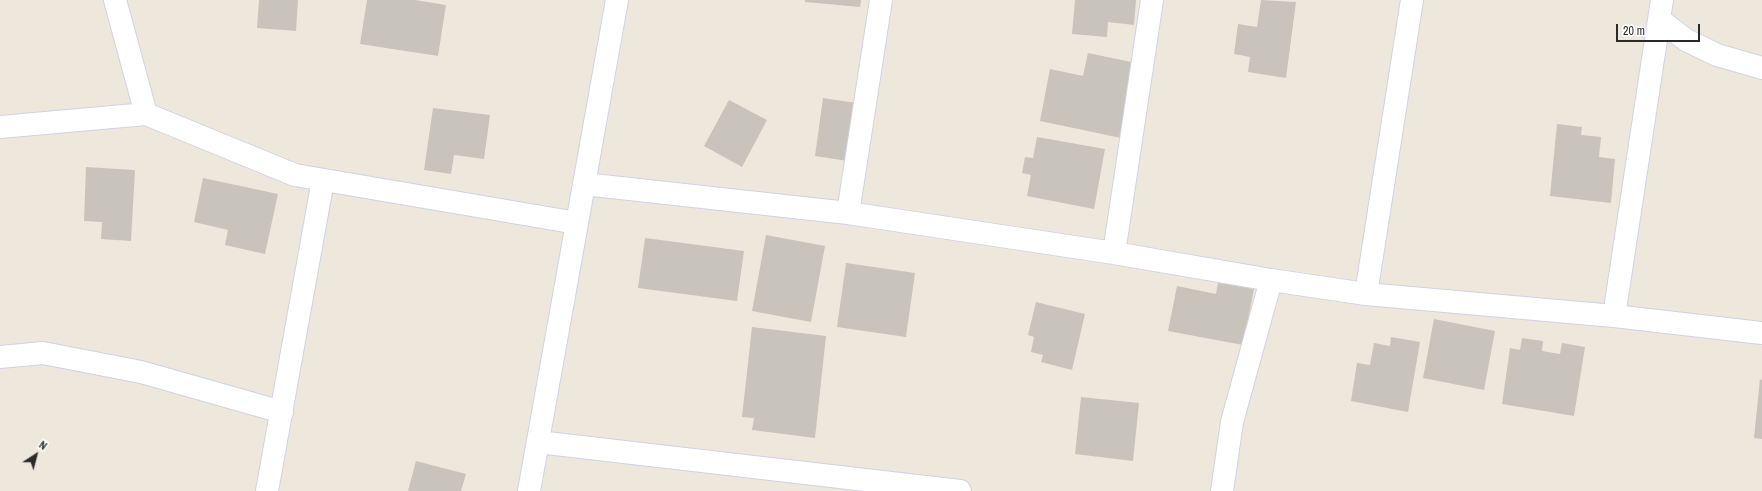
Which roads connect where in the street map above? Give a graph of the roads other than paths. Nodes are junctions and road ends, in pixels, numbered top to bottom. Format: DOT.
graph roads {
  1 [pos="115,0"];
  2 [pos="617,0"];
  3 [pos="881,0"];
  4 [pos="1152,0"];
  5 [pos="1412,0"];
  6 [pos="1660,9"];
  7 [pos="1762,68"];
  8 [pos="146,114"];
  9 [pos="0,126"];
  10 [pos="323,180"];
  11 [pos="584,184"];
  12 [pos="848,213"];
  13 [pos="577,223"];
  14 [pos="1114,252"];
  15 [pos="1271,280"];
  16 [pos="1366,294"];
  17 [pos="1614,316"];
  18 [pos="1762,333"];
  19 [pos="0,357"];
  20 [pos="282,412"];
  21 [pos="538,442"];
  22 [pos="267,491"];
  23 [pos="529,491"];
  24 [pos="960,491"];
  25 [pos="1222,491"];
  1 -- 8 [label="street"];
  2 -- 11 [label="street"];
  3 -- 12 [label="street"];
  4 -- 14 [label="street"];
  5 -- 16 [label="street"];
  6 -- 7 [label="street"];
  6 -- 17 [label="street"];
  8 -- 9 [label="street"];
  8 -- 10 [label="street"];
  10 -- 13 [label="street"];
  10 -- 20 [label="street"];
  11 -- 12 [label="street"];
  11 -- 13 [label="street"];
  12 -- 14 [label="street"];
  13 -- 21 [label="street"];
  14 -- 15 [label="street"];
  15 -- 16 [label="street"];
  15 -- 25 [label="street"];
  16 -- 17 [label="street"];
  17 -- 18 [label="street"];
  19 -- 20 [label="street"];
  20 -- 22 [label="street"];
  21 -- 23 [label="street"];
  21 -- 24 [label="street"];
}
